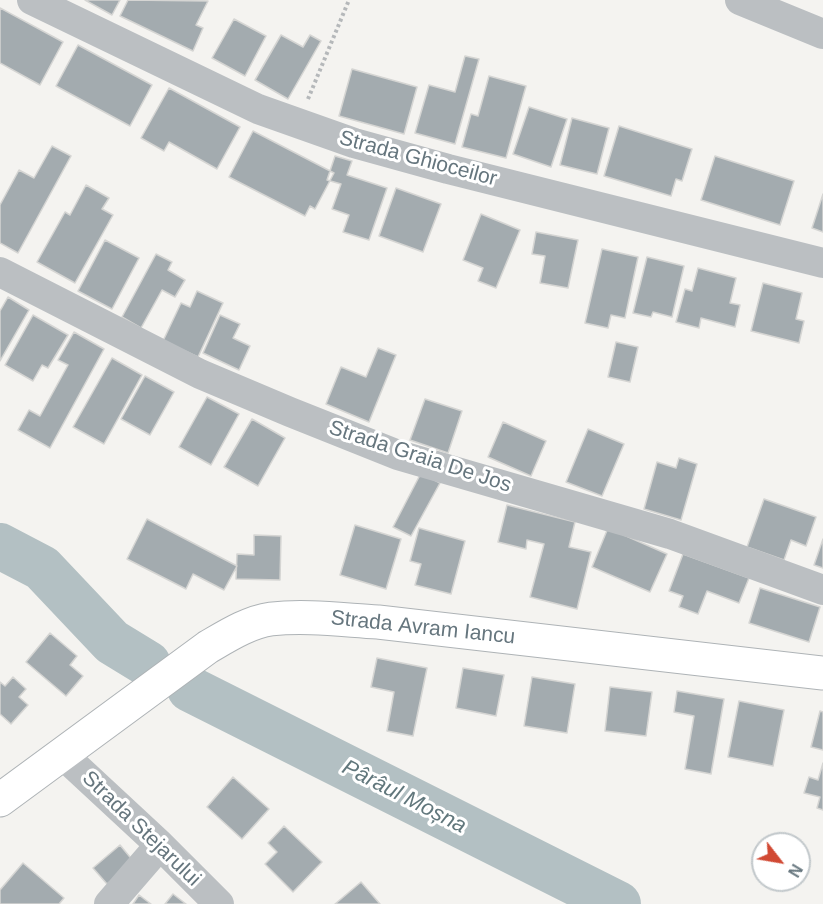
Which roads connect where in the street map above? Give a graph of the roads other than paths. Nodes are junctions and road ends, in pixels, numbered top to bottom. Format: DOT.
graph roads {
  1 [pos="32,0"];
  2 [pos="740,0"];
  3 [pos="823,34"];
  4 [pos="823,263"];
  5 [pos="0,272"];
  6 [pos="823,590"];
  7 [pos="823,672"];
  8 [pos="63,755"];
  9 [pos="0,800"];
  10 [pos="160,845"];
  11 [pos="109,904"];
  12 [pos="219,904"];
  1 -- 4 [label="street, Strada Ghioceilor"];
  2 -- 3 [label="street"];
  5 -- 6 [label="street, Strada Graia De Jos"];
  7 -- 8 [label="main road, Strada Avram Iancu"];
  8 -- 9 [label="main road, Strada Avram Iancu"];
  8 -- 10 [label="street, Strada Stejarului"];
  10 -- 11 [label="street"];
  10 -- 12 [label="street, Strada Stejarului"];
}
